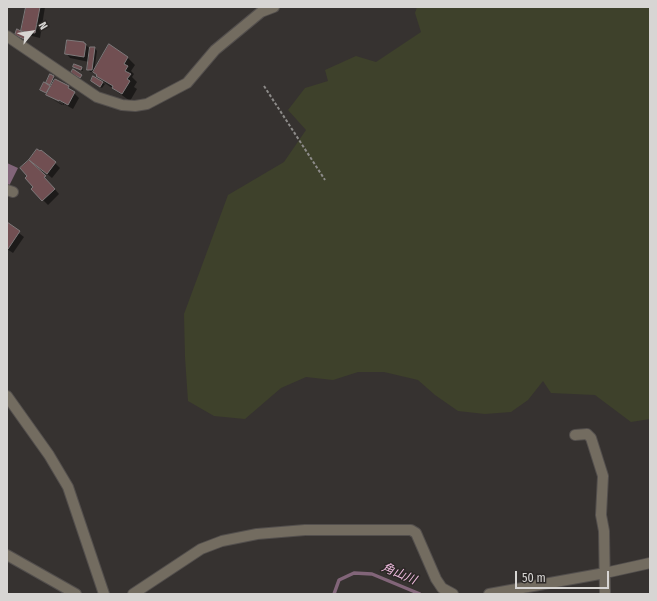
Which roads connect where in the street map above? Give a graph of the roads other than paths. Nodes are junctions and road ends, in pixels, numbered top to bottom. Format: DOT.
graph roads {
  1 [pos="274,7"];
  2 [pos="7,36"];
  3 [pos="7,396"];
  4 [pos="575,436"];
  5 [pos="7,555"];
  6 [pos="650,563"];
  7 [pos="605,573"];
  8 [pos="76,594"];
  9 [pos="104,594"];
  10 [pos="133,594"];
  11 [pos="453,594"];
  12 [pos="490,594"];
  13 [pos="605,594"];
  1 -- 2 [label="street"];
  3 -- 9 [label="street"];
  4 -- 7 [label="street"];
  5 -- 8 [label="street"];
  6 -- 7 [label="street"];
  7 -- 12 [label="street"];
  7 -- 13 [label="street"];
  10 -- 11 [label="street"];
}
